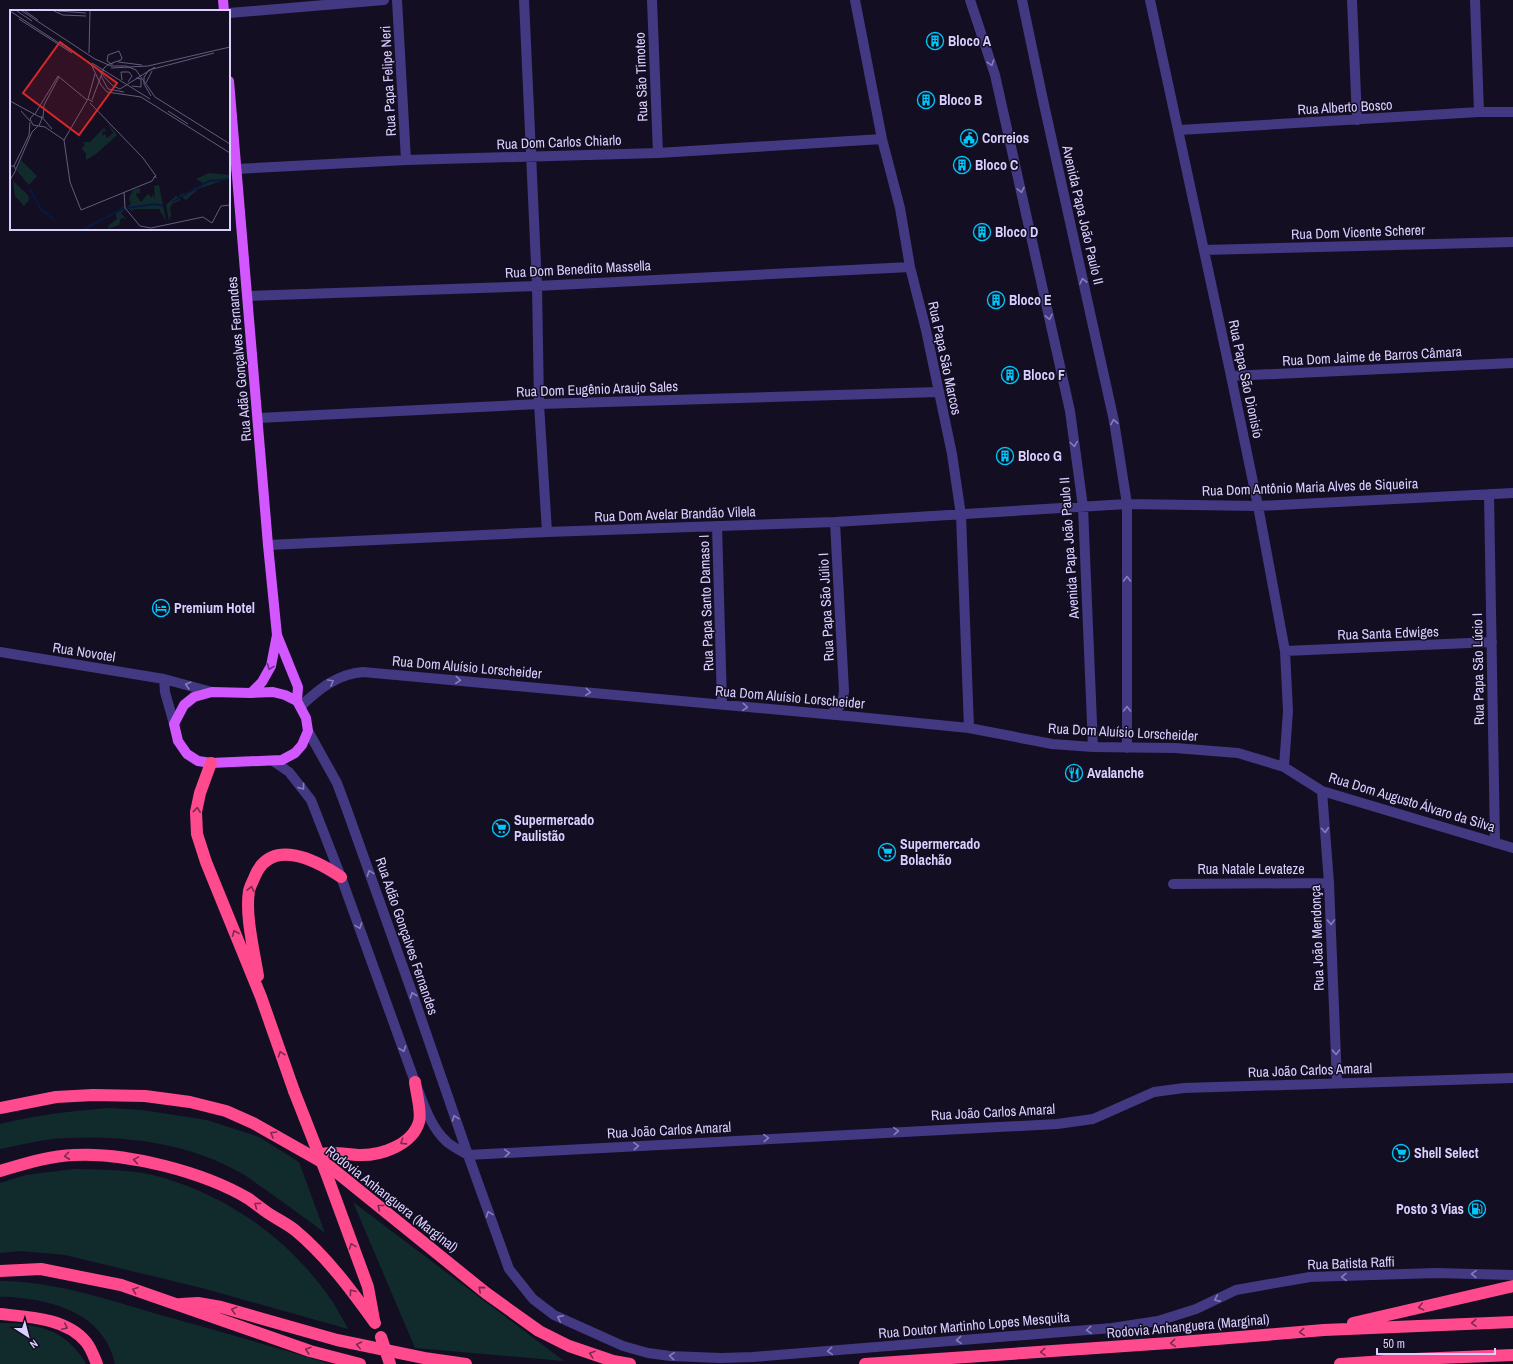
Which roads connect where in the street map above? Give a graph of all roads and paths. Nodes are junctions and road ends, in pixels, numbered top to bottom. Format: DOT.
graph roads {
  1 [pos="223,0"];
  2 [pos="384,0"];
  3 [pos="397,0"];
  4 [pos="524,0"];
  5 [pos="652,0"];
  6 [pos="855,0"];
  7 [pos="970,0"];
  8 [pos="1022,0"];
  9 [pos="1150,0"];
  10 [pos="1352,0"];
  11 [pos="1475,0"];
  12 [pos="224,10"];
  13 [pos="230,13"];
  14 [pos="230,94"];
  15 [pos="1479,112"];
  16 [pos="1513,112"];
  17 [pos="1357,120"];
  18 [pos="1179,130"];
  19 [pos="882,139"];
  20 [pos="658,153"];
  21 [pos="531,157"];
  22 [pos="406,160"];
  23 [pos="236,169"];
  24 [pos="1513,242"];
  25 [pos="1204,250"];
  26 [pos="910,267"];
  27 [pos="537,286"];
  28 [pos="247,296"];
  29 [pos="1513,364"];
  30 [pos="1231,376"];
  31 [pos="938,392"];
  32 [pos="539,404"];
  33 [pos="258,418"];
  34 [pos="1513,493"];
  35 [pos="1489,494"];
  36 [pos="1127,504"];
  37 [pos="1083,506"];
  38 [pos="1258,506"];
  39 [pos="961,515"];
  40 [pos="835,522"];
  41 [pos="718,526"];
  42 [pos="547,532"];
  43 [pos="268,545"];
  44 [pos="277,635"];
  45 [pos="1492,642"];
  46 [pos="1285,651"];
  47 [pos="0,652"];
  48 [pos="164,679"];
  49 [pos="844,690"];
  50 [pos="212,692"];
  51 [pos="251,693"];
  52 [pos="299,704"];
  53 [pos="722,704"];
  54 [pos="830,714"];
  55 [pos="858,717"];
  56 [pos="174,724"];
  57 [pos="969,728"];
  58 [pos="308,731"];
  59 [pos="1093,747"];
  60 [pos="1127,748"];
  61 [pos="273,762"];
  62 [pos="211,763"];
  63 [pos="1284,767"];
  64 [pos="1322,791"];
  65 [pos="1495,843"];
  66 [pos="1513,848"];
  67 [pos="341,876"];
  68 [pos="1329,883"];
  69 [pos="1173,884"];
  70 [pos="261,997"];
  71 [pos="1513,1078"];
  72 [pos="415,1082"];
  73 [pos="1337,1084"];
  74 [pos="0,1108"];
  75 [pos="468,1155"];
  76 [pos="313,1157"];
  77 [pos="0,1171"];
  78 [pos="0,1271"];
  79 [pos="1513,1275"];
  80 [pos="1513,1286"];
  81 [pos="172,1304"];
  82 [pos="1196,1309"];
  83 [pos="0,1314"];
  84 [pos="1513,1322"];
  85 [pos="375,1323"];
  86 [pos="1324,1330"];
  87 [pos="1513,1356"];
  88 [pos="753,1357"];
  89 [pos="97,1364"];
  90 [pos="360,1364"];
  91 [pos="390,1364"];
  92 [pos="466,1364"];
  93 [pos="630,1364"];
  94 [pos="865,1364"];
  95 [pos="1340,1364"];
  1 -- 12 [label="main road"];
  2 -- 13 [label="street"];
  3 -- 22 [label="street, Rua Papa Felipe Neri"];
  4 -- 21 [label="street"];
  5 -- 20 [label="street, Rua São Timoteo"];
  6 -- 19 [label="street, Rua Papa São Marcos"];
  7 -- 37 [label="street, Avenida Papa João Paulo II, one-way"];
  36 -- 8 [label="street, Avenida Papa João Paulo II, one-way"];
  9 -- 18 [label="street, Rua Papa São Dionisío"];
  10 -- 17 [label="street"];
  11 -- 15 [label="street"];
  14 -- 23 [label="main road, Rua Adão Gonçalves Fernandes"];
  15 -- 16 [label="street, Rua Alberto Bosco"];
  15 -- 17 [label="street, Rua Alberto Bosco"];
  17 -- 18 [label="street, Rua Alberto Bosco"];
  18 -- 25 [label="street, Rua Papa São Dionisío"];
  19 -- 20 [label="street, Rua Dom Carlos Chiarlo"];
  19 -- 26 [label="street, Rua Papa São Marcos"];
  20 -- 21 [label="street, Rua Dom Carlos Chiarlo"];
  21 -- 22 [label="street, Rua Dom Carlos Chiarlo"];
  21 -- 27 [label="street"];
  22 -- 23 [label="street, Rua Dom Carlos Chiarlo"];
  23 -- 28 [label="main road, Rua Adão Gonçalves Fernandes"];
  24 -- 25 [label="street, Rua Dom Vicente Scherer"];
  25 -- 30 [label="street, Rua Papa São Dionisío"];
  26 -- 27 [label="street, Rua Dom Benedito Massella"];
  26 -- 31 [label="street, Rua Papa São Marcos"];
  27 -- 28 [label="street, Rua Dom Benedito Massella"];
  27 -- 32 [label="street"];
  28 -- 33 [label="main road, Rua Adão Gonçalves Fernandes"];
  29 -- 30 [label="street, Rua Dom Jaime de Barros Câmara"];
  30 -- 38 [label="street, Rua Papa São Dionisío"];
  31 -- 32 [label="street, Rua Dom Eugênio Araujo Sales"];
  31 -- 39 [label="street, Rua Papa São Marcos"];
  32 -- 33 [label="street, Rua Dom Eugênio Araujo Sales"];
  32 -- 42 [label="street"];
  33 -- 43 [label="main road, Rua Adão Gonçalves Fernandes"];
  34 -- 35 [label="street, Rua Dom Antônio Maria Alves de Siqueira"];
  35 -- 38 [label="street, Rua Dom Antônio Maria Alves de Siqueira"];
  35 -- 45 [label="street, Rua Papa São Lúcio I"];
  36 -- 37 [label="street, Rua Dom Antônio Maria Alves de Siqueira"];
  36 -- 38 [label="street, Rua Dom Antônio Maria Alves de Siqueira"];
  60 -- 36 [label="street, Avenida Papa João Paulo II, one-way"];
  37 -- 39 [label="street, Rua Dom Avelar Brandão Vilela"];
  37 -- 59 [label="street, Avenida Papa João Paulo II"];
  38 -- 46 [label="street, Rua Papa São Dionisío"];
  39 -- 40 [label="street, Rua Dom Avelar Brandão Vilela"];
  39 -- 57 [label="street, Rua Papa São Marcos"];
  40 -- 41 [label="street, Rua Dom Avelar Brandão Vilela"];
  40 -- 49 [label="street, Rua Papa São Júlio I"];
  41 -- 42 [label="street, Rua Dom Avelar Brandão Vilela"];
  41 -- 53 [label="street, Rua Papa Santo Damaso I"];
  42 -- 43 [label="street, Rua Dom Avelar Brandão Vilela"];
  43 -- 44 [label="main road, Rua Adão Gonçalves Fernandes"];
  44 -- 51 [label="main road, Rua Adão Gonçalves Fernandes, one-way"];
  44 -- 52 [label="main road, Rua Adão Gonçalves Fernandes"];
  45 -- 46 [label="street, Rua Santa Edwiges"];
  45 -- 65 [label="street, Rua Papa São Lúcio I"];
  46 -- 63 [label="street, Rua Papa São Dionisío"];
  47 -- 48 [label="street, Rua Novotel"];
  50 -- 48 [label="street, Rua Novotel, one-way"];
  48 -- 56 [label="street"];
  49 -- 54 [label="street, Rua Papa São Júlio I"];
  49 -- 55 [label="street, Rua Papa São Júlio I"];
  50 -- 51 [label="main road"];
  50 -- 56 [label="main road"];
  51 -- 52 [label="main road"];
  52 -- 53 [label="street, Rua Dom Aluísio Lorscheider, one-way"];
  52 -- 58 [label="main road"];
  53 -- 54 [label="street, Rua Dom Aluísio Lorscheider, one-way"];
  54 -- 55 [label="street, Rua Dom Aluísio Lorscheider"];
  55 -- 57 [label="street, Rua Dom Aluísio Lorscheider"];
  56 -- 62 [label="main road"];
  57 -- 59 [label="street, Rua Dom Aluísio Lorscheider"];
  58 -- 61 [label="main road"];
  75 -- 58 [label="street, Rua Adão Gonçalves Fernandes, one-way"];
  59 -- 60 [label="street, Rua Dom Aluísio Lorscheider"];
  60 -- 63 [label="street, Rua Dom Aluísio Lorscheider"];
  61 -- 62 [label="main road"];
  61 -- 67 [label="street, one-way"];
  70 -- 62 [label="highway, one-way"];
  63 -- 64 [label="street, Rua Dom Augusto Álvaro da Silva"];
  64 -- 65 [label="street, Rua Dom Augusto Álvaro da Silva"];
  64 -- 68 [label="street, Rua João Mendonça, one-way"];
  65 -- 66 [label="street, Rua Dom Augusto Álvaro da Silva"];
  70 -- 67 [label="highway, one-way"];
  67 -- 72 [label="street, one-way"];
  68 -- 69 [label="street, Rua Natale Levateze"];
  68 -- 73 [label="street, Rua João Mendonça, one-way"];
  85 -- 70 [label="highway, one-way, bridge"];
  71 -- 73 [label="street, Rua João Carlos Amaral"];
  72 -- 75 [label="street"];
  72 -- 76 [label="highway, one-way"];
  75 -- 73 [label="street, Rua João Carlos Amaral, one-way"];
  76 -- 74 [label="highway, Rodovia Anhanguera (Marginal), one-way"];
  88 -- 75 [label="street, Rua Adão Gonçalves Fernandes, one-way"];
  93 -- 76 [label="highway, Rodovia Anhanguera (Marginal), one-way"];
  85 -- 77 [label="highway, one-way"];
  81 -- 78 [label="highway, one-way"];
  79 -- 82 [label="street, Rua Batista Raffi, one-way"];
  80 -- 86 [label="highway, one-way"];
  90 -- 81 [label="highway, one-way"];
  92 -- 81 [label="highway, one-way"];
  82 -- 88 [label="street, Rua Doutor Martinho Lopes Mesquita, one-way"];
  83 -- 89 [label="highway, one-way"];
  84 -- 86 [label="highway, Rodovia Anhanguera (Marginal), one-way"];
  85 -- 91 [label="highway, bridge"];
  86 -- 94 [label="highway, Rodovia Anhanguera (Marginal), one-way"];
  87 -- 95 [label="highway"];
}
